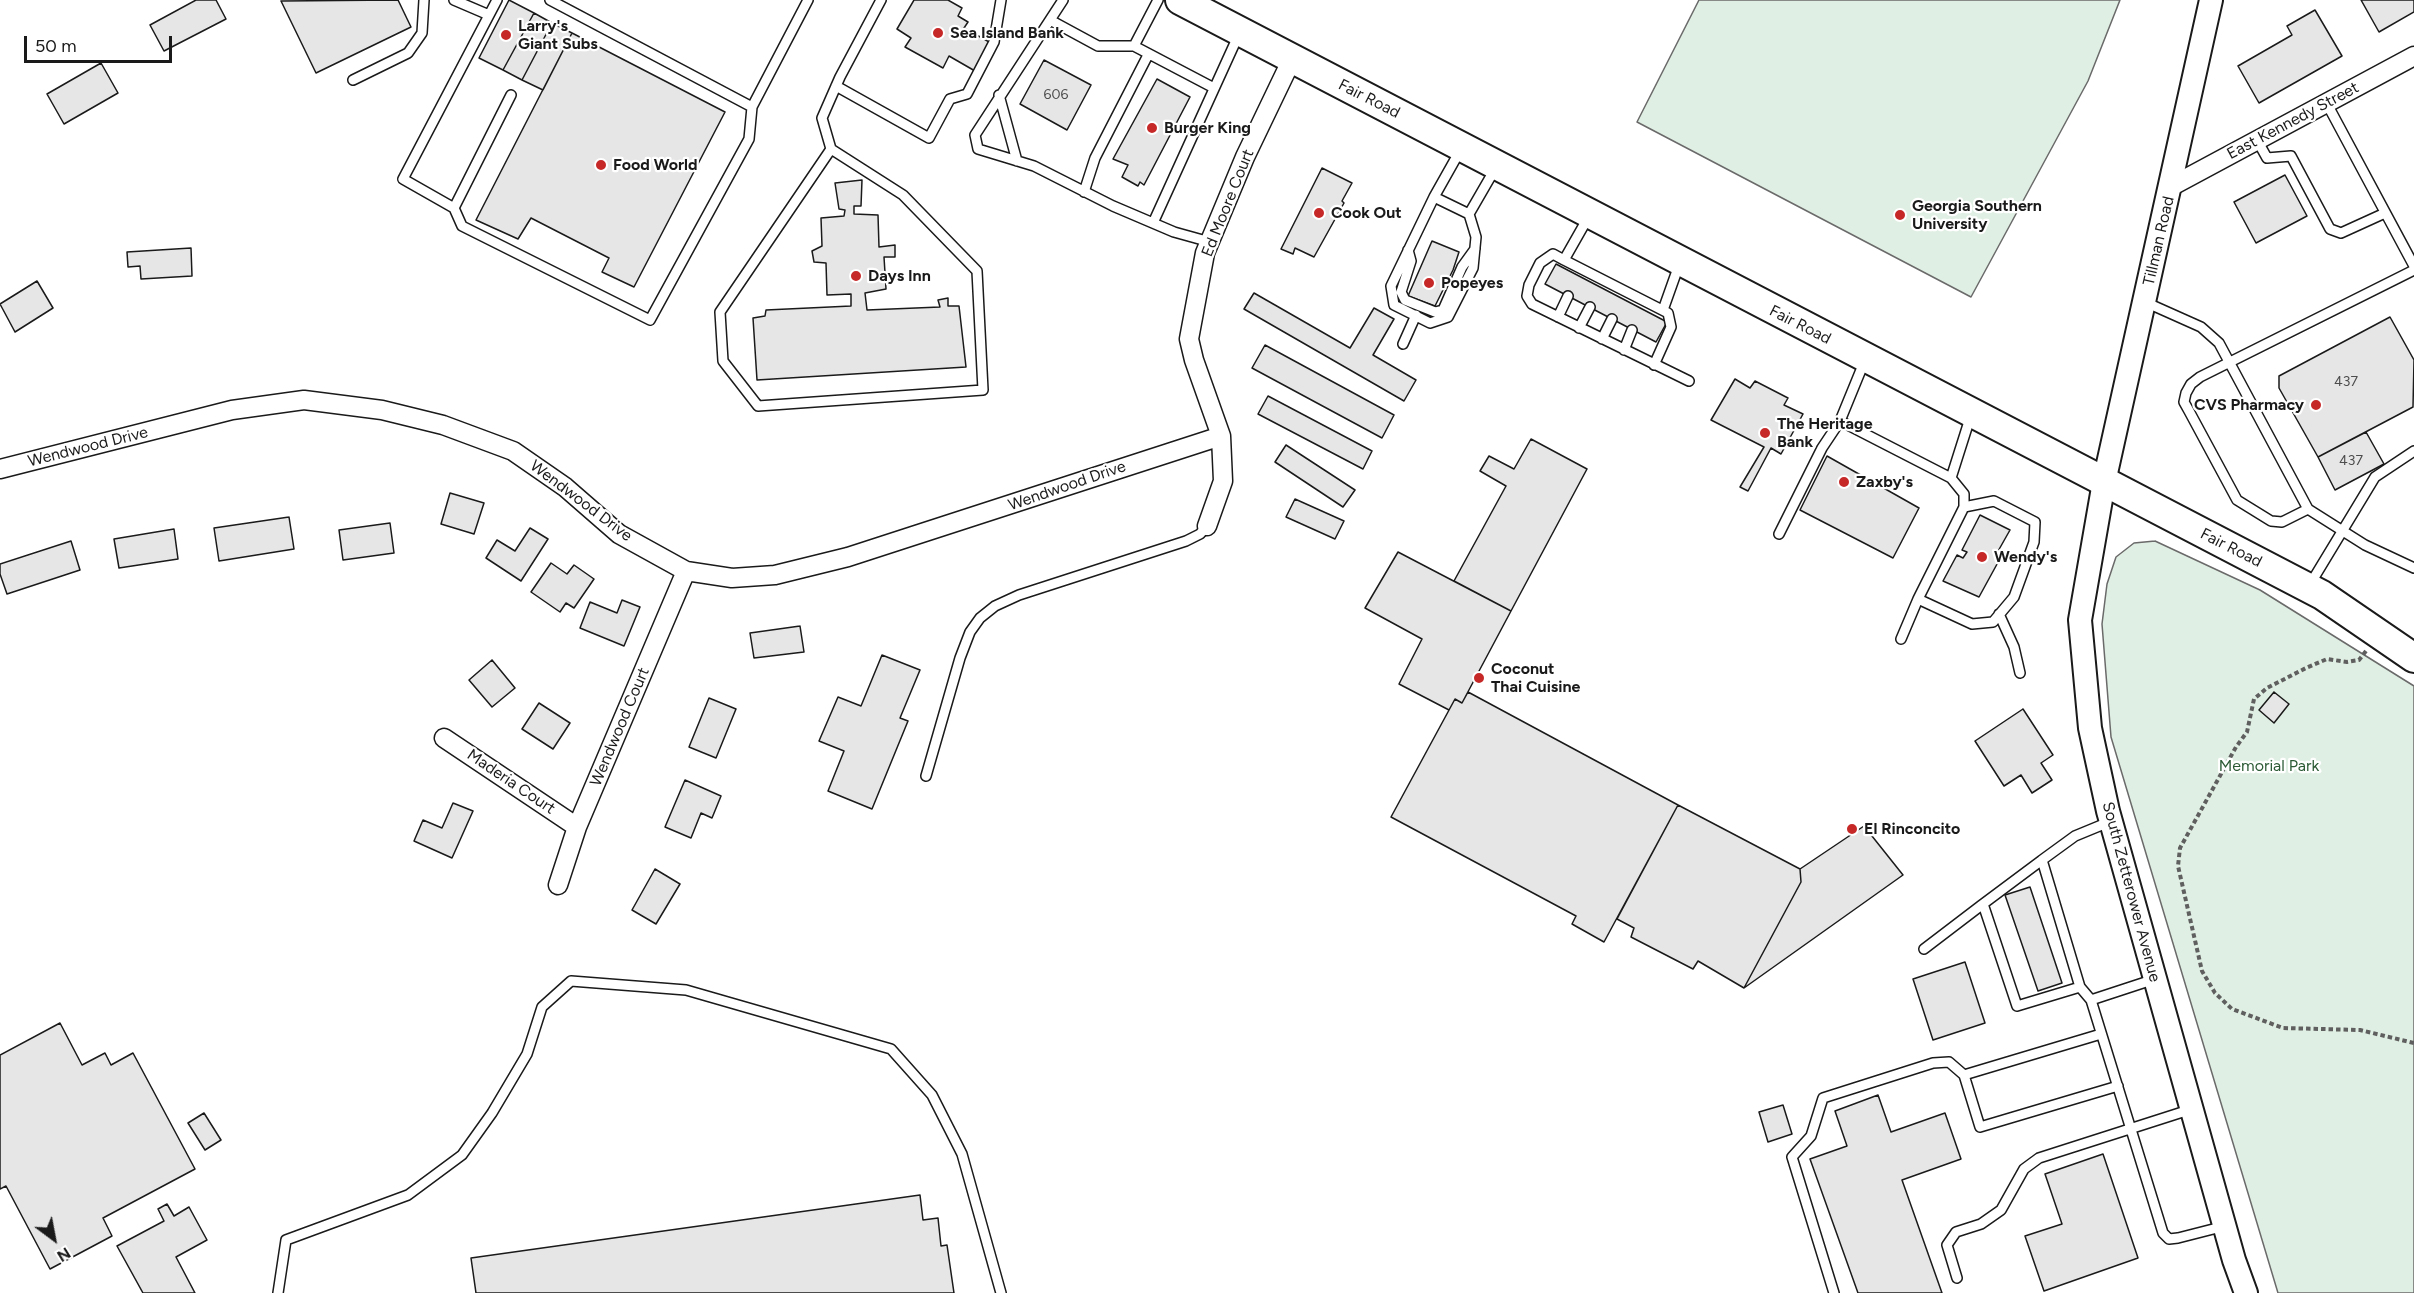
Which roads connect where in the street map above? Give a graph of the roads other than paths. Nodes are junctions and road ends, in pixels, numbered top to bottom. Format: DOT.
graph roads {
  1 [pos="424,0"];
  2 [pos="454,0"];
  3 [pos="497,0"];
  4 [pos="808,0"];
  5 [pos="880,0"];
  6 [pos="1064,0"];
  7 [pos="1158,0"];
  8 [pos="1180,0"];
  9 [pos="2211,0"];
  10 [pos="998,1"];
  11 [pos="557,2"];
  12 [pos="489,15"];
  13 [pos="1050,20"];
  14 [pos="1240,31"];
  15 [pos="1134,46"];
  16 [pos="1148,54"];
  17 [pos="2414,56"];
  18 [pos="1292,59"];
  19 [pos="353,80"];
  20 [pos="836,86"];
  21 [pos="1214,88"];
  22 [pos="511,95"];
  23 [pos="999,95"];
  24 [pos="2326,102"];
  25 [pos="752,107"];
  26 [pos="2257,140"];
  27 [pos="1462,147"];
  28 [pos="831,149"];
  29 [pos="1017,161"];
  30 [pos="1497,166"];
  31 [pos="2172,186"];
  32 [pos="1084,192"];
  33 [pos="1434,197"];
  34 [pos="454,208"];
  35 [pos="1590,213"];
  36 [pos="2385,213"];
  37 [pos="1469,214"];
  38 [pos="1153,223"];
  39 [pos="1210,242"];
  40 [pos="1475,249"];
  41 [pos="1408,250"];
  42 [pos="1564,260"];
  43 [pos="1680,261"];
  44 [pos="2414,268"];
  45 [pos="1568,296"];
  46 [pos="2145,303"];
  47 [pos="1590,307"];
  48 [pos="1663,310"];
  49 [pos="1416,315"];
  50 [pos="1558,317"];
  51 [pos="1612,319"];
  52 [pos="1580,328"];
  53 [pos="1632,330"];
  54 [pos="1602,339"];
  55 [pos="1403,344"];
  56 [pos="1624,350"];
  57 [pos="1866,359"];
  58 [pos="2229,363"];
  59 [pos="1654,365"];
  60 [pos="1689,381"];
  61 [pos="1971,413"];
  62 [pos="1840,421"];
  63 [pos="1221,436"];
  64 [pos="2414,450"];
  65 [pos="0,469"];
  66 [pos="1951,478"];
  67 [pos="2103,482"];
  68 [pos="1964,507"];
  69 [pos="2308,509"];
  70 [pos="1207,526"];
  71 [pos="2341,531"];
  72 [pos="1779,534"];
  73 [pos="2414,568"];
  74 [pos="686,571"];
  75 [pos="2307,588"];
  76 [pos="1918,599"];
  77 [pos="1999,614"];
  78 [pos="1900,639"];
  79 [pos="2414,658"];
  80 [pos="2020,673"];
  81 [pos="444,738"];
  82 [pos="926,776"];
  83 [pos="2111,822"];
  84 [pos="578,827"];
  85 [pos="2042,860"];
  86 [pos="558,885"];
  87 [pos="1983,904"];
  88 [pos="1924,949"];
  89 [pos="2155,979"];
  90 [pos="2080,987"];
  91 [pos="2091,1000"];
  92 [pos="2101,1034"];
  93 [pos="1964,1075"];
  94 [pos="2118,1086"];
  95 [pos="2192,1109"];
  96 [pos="2131,1126"];
  97 [pos="2225,1226"];
  98 [pos="1957,1278"];
  99 [pos="278,1293"];
  100 [pos="1001,1293"];
  101 [pos="1834,1293"];
  102 [pos="2246,1293"];
  1 -- 19 [label="lane"];
  2 -- 12 [label="lane"];
  3 -- 12 [label="lane"];
  4 -- 25 [label="lane"];
  5 -- 20 [label="lane"];
  6 -- 13 [label="lane"];
  7 -- 15 [label="lane"];
  8 -- 14 [label="main road, Fair Road"];
  9 -- 31 [label="street, Tillman Road"];
  10 -- 20 [label="lane"];
  11 -- 25 [label="lane"];
  12 -- 34 [label="lane"];
  13 -- 15 [label="lane"];
  13 -- 23 [label="lane"];
  14 -- 18 [label="main road, Fair Road"];
  14 -- 21 [label="lane"];
  15 -- 16 [label="lane"];
  16 -- 21 [label="lane"];
  16 -- 32 [label="lane"];
  17 -- 24 [label="street, East Kennedy Street"];
  18 -- 27 [label="main road, Fair Road"];
  18 -- 39 [label="street, Ed Moore Court"];
  20 -- 28 [label="lane"];
  21 -- 38 [label="lane"];
  22 -- 34 [label="lane"];
  23 -- 29 [label="lane"];
  23 -- 29 [label="lane"];
  24 -- 26 [label="street, East Kennedy Street"];
  24 -- 36 [label="lane"];
  25 -- 34 [label="lane"];
  26 -- 31 [label="street, East Kennedy Street"];
  26 -- 36 [label="lane"];
  27 -- 30 [label="main road, Fair Road"];
  27 -- 33 [label="lane"];
  28 -- 28 [label="lane"];
  29 -- 32 [label="lane"];
  30 -- 35 [label="main road, Fair Road"];
  30 -- 37 [label="lane"];
  31 -- 46 [label="street, Tillman Road"];
  32 -- 38 [label="lane"];
  33 -- 37 [label="lane"];
  33 -- 41 [label="lane"];
  35 -- 42 [label="lane"];
  35 -- 43 [label="main road, Fair Road"];
  36 -- 44 [label="lane"];
  37 -- 40 [label="lane"];
  38 -- 39 [label="lane"];
  39 -- 63 [label="street, Ed Moore Court"];
  40 -- 41 [label="lane"];
  40 -- 49 [label="lane"];
  41 -- 49 [label="lane"];
  42 -- 48 [label="lane"];
  42 -- 50 [label="lane"];
  43 -- 48 [label="lane"];
  43 -- 57 [label="main road, Fair Road"];
  44 -- 58 [label="lane"];
  45 -- 50 [label="lane"];
  46 -- 58 [label="lane"];
  46 -- 67 [label="street, Tillman Road"];
  47 -- 52 [label="lane"];
  48 -- 59 [label="lane"];
  49 -- 55 [label="lane"];
  50 -- 52 [label="lane"];
  51 -- 54 [label="lane"];
  52 -- 54 [label="lane"];
  53 -- 56 [label="lane"];
  54 -- 56 [label="lane"];
  56 -- 59 [label="lane"];
  57 -- 61 [label="main road, Fair Road"];
  57 -- 62 [label="lane"];
  58 -- 69 [label="lane"];
  58 -- 69 [label="lane"];
  59 -- 60 [label="lane"];
  61 -- 66 [label="lane"];
  61 -- 67 [label="main road, Fair Road"];
  62 -- 66 [label="lane"];
  62 -- 72 [label="lane"];
  63 -- 70 [label="street, Ed Moore Court"];
  63 -- 74 [label="street, Wendwood Drive"];
  64 -- 71 [label="lane"];
  65 -- 74 [label="street, Wendwood Drive"];
  66 -- 68 [label="lane"];
  67 -- 75 [label="main road, Fair Road"];
  67 -- 83 [label="street, South Zetterower Avenue"];
  68 -- 76 [label="lane"];
  68 -- 77 [label="lane"];
  69 -- 71 [label="lane"];
  70 -- 82 [label="lane"];
  71 -- 73 [label="lane"];
  71 -- 75 [label="lane"];
  74 -- 84 [label="street, Wendwood Court"];
  75 -- 79 [label="main road, Fair Road"];
  76 -- 77 [label="lane"];
  76 -- 78 [label="lane"];
  77 -- 80 [label="lane"];
  81 -- 84 [label="street, Maderia Court"];
  83 -- 85 [label="lane"];
  83 -- 89 [label="street, South Zetterower Avenue"];
  84 -- 86 [label="street, Wendwood Court"];
  85 -- 87 [label="lane"];
  85 -- 90 [label="lane"];
  87 -- 88 [label="lane"];
  87 -- 90 [label="lane"];
  89 -- 91 [label="lane"];
  89 -- 95 [label="street, South Zetterower Avenue"];
  90 -- 91 [label="lane"];
  91 -- 92 [label="lane"];
  92 -- 93 [label="lane"];
  92 -- 94 [label="lane"];
  93 -- 94 [label="lane"];
  93 -- 101 [label="lane"];
  94 -- 96 [label="lane"];
  95 -- 96 [label="lane"];
  95 -- 97 [label="street, South Zetterower Avenue"];
  96 -- 97 [label="lane"];
  96 -- 98 [label="lane"];
  97 -- 102 [label="street, South Zetterower Avenue"];
  99 -- 100 [label="lane"];
}
